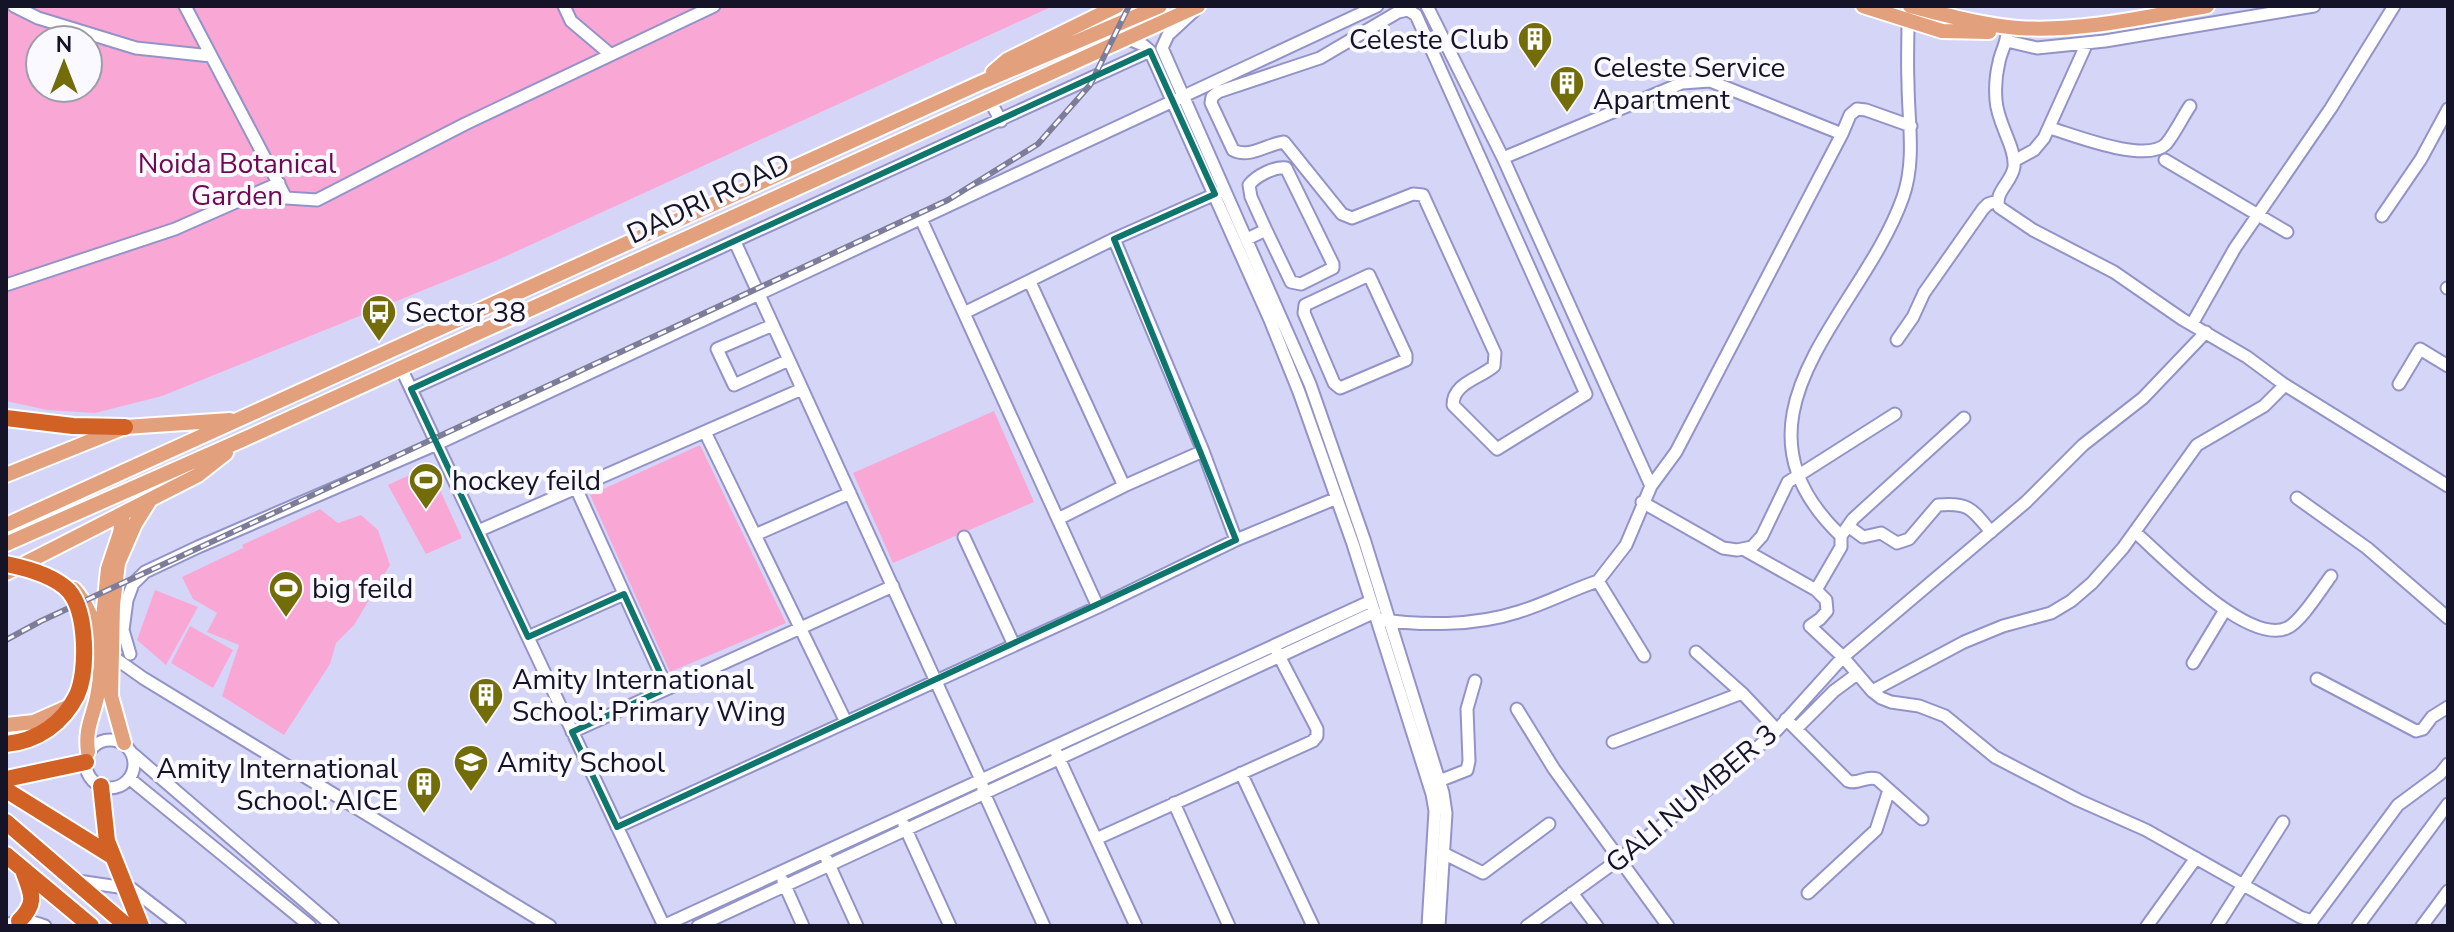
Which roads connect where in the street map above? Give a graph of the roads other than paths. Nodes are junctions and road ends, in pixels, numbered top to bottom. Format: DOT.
graph roads {
  1 [pos="14,6"];
  2 [pos="185,6"];
  3 [pos="564,6"];
  4 [pos="714,6"];
  5 [pos="1117,6"];
  6 [pos="1160,6"];
  7 [pos="1198,6"];
  8 [pos="1377,6"];
  9 [pos="1427,6"];
  10 [pos="1863,6"];
  11 [pos="1910,6"];
  12 [pos="2207,6"];
  13 [pos="2314,6"];
  14 [pos="2394,6"];
  15 [pos="1908,22"];
  16 [pos="1326,30"];
  17 [pos="2011,34"];
  18 [pos="1126,38"];
  19 [pos="1309,38"];
  20 [pos="2087,43"];
  21 [pos="1337,48"];
  22 [pos="1150,51"];
  23 [pos="610,54"];
  24 [pos="211,56"];
  25 [pos="1320,58"];
  26 [pos="980,83"];
  27 [pos="989,99"];
  28 [pos="1178,99"];
  29 [pos="2190,106"];
  30 [pos="2448,109"];
  31 [pos="1001,121"];
  32 [pos="1911,126"];
  33 [pos="2050,128"];
  34 [pos="1842,134"];
  35 [pos="1503,158"];
  36 [pos="2165,160"];
  37 [pos="2014,161"];
  38 [pos="279,183"];
  39 [pos="1220,192"];
  40 [pos="1997,201"];
  41 [pos="2257,213"];
  42 [pos="2382,216"];
  43 [pos="921,219"];
  44 [pos="1266,230"];
  45 [pos="2287,232"];
  46 [pos="1114,239"];
  47 [pos="1247,239"];
  48 [pos="735,242"];
  49 [pos="1030,282"];
  50 [pos="6,285"];
  51 [pos="759,294"];
  52 [pos="964,313"];
  53 [pos="1304,313"];
  54 [pos="1283,321"];
  55 [pos="2192,324"];
  56 [pos="773,325"];
  57 [pos="2206,332"];
  58 [pos="1897,340"];
  59 [pos="789,360"];
  60 [pos="2448,366"];
  61 [pos="401,368"];
  62 [pos="2399,384"];
  63 [pos="2285,385"];
  64 [pos="411,389"];
  65 [pos="802,389"];
  66 [pos="1895,414"];
  67 [pos="6,418"];
  68 [pos="1964,418"];
  69 [pos="242,419"];
  70 [pos="125,427"];
  71 [pos="705,432"];
  72 [pos="242,440"];
  73 [pos="437,444"];
  74 [pos="1203,451"];
  75 [pos="6,475"];
  76 [pos="1797,475"];
  77 [pos="1124,486"];
  78 [pos="1651,486"];
  79 [pos="2448,486"];
  80 [pos="576,488"];
  81 [pos="850,493"];
  82 [pos="1337,498"];
  83 [pos="2297,498"];
  84 [pos="151,499"];
  85 [pos="1642,502"];
  86 [pos="123,514"];
  87 [pos="1058,519"];
  88 [pos="6,525"];
  89 [pos="478,531"];
  90 [pos="1844,531"];
  91 [pos="1991,532"];
  92 [pos="2135,532"];
  93 [pos="755,535"];
  94 [pos="964,537"];
  95 [pos="1236,540"];
  96 [pos="6,544"];
  97 [pos="1743,549"];
  98 [pos="29,561"];
  99 [pos="6,564"];
  100 [pos="6,573"];
  101 [pos="2331,576"];
  102 [pos="1598,581"];
  103 [pos="893,586"];
  104 [pos="1816,590"];
  105 [pos="624,594"];
  106 [pos="1098,607"];
  107 [pos="2225,610"];
  108 [pos="1378,613"];
  109 [pos="2448,618"];
  110 [pos="800,628"];
  111 [pos="528,637"];
  112 [pos="1014,645"];
  113 [pos="1276,650"];
  114 [pos="106,651"];
  115 [pos="1696,652"];
  116 [pos="130,654"];
  117 [pos="1644,656"];
  118 [pos="1843,657"];
  119 [pos="2193,663"];
  120 [pos="1857,674"];
  121 [pos="2317,679"];
  122 [pos="936,681"];
  123 [pos="1475,681"];
  124 [pos="667,688"];
  125 [pos="1872,691"];
  126 [pos="1742,693"];
  127 [pos="74,700"];
  128 [pos="2448,707"];
  129 [pos="1517,709"];
  130 [pos="1786,719"];
  131 [pos="846,722"];
  132 [pos="6,725"];
  133 [pos="1797,728"];
  134 [pos="1777,730"];
  135 [pos="572,732"];
  136 [pos="1613,742"];
  137 [pos="6,744"];
  138 [pos="128,748"];
  139 [pos="1056,752"];
  140 [pos="87,757"];
  141 [pos="1241,773"];
  142 [pos="2445,773"];
  143 [pos="6,779"];
  144 [pos="130,779"];
  145 [pos="981,780"];
  146 [pos="1439,781"];
  147 [pos="101,786"];
  148 [pos="6,790"];
  149 [pos="1889,790"];
  150 [pos="984,793"];
  151 [pos="1174,803"];
  152 [pos="2448,804"];
  153 [pos="900,817"];
  154 [pos="1922,819"];
  155 [pos="6,822"];
  156 [pos="2283,822"];
  157 [pos="1549,824"];
  158 [pos="617,827"];
  159 [pos="906,829"];
  160 [pos="1096,839"];
  161 [pos="823,852"];
  162 [pos="1443,853"];
  163 [pos="6,855"];
  164 [pos="112,856"];
  165 [pos="2196,858"];
  166 [pos="1618,860"];
  167 [pos="829,865"];
  168 [pos="23,871"];
  169 [pos="779,873"];
  170 [pos="74,881"];
  171 [pos="2242,884"];
  172 [pos="785,885"];
  173 [pos="124,889"];
  174 [pos="2448,891"];
  175 [pos="1572,893"];
  176 [pos="1808,893"];
  177 [pos="12,923"];
  178 [pos="2310,923"];
  179 [pos="45,926"];
  180 [pos="91,926"];
  181 [pos="127,926"];
  182 [pos="141,926"];
  183 [pos="180,926"];
  184 [pos="310,926"];
  185 [pos="333,926"];
  186 [pos="550,926"];
  187 [pos="664,926"];
  188 [pos="698,926"];
  189 [pos="803,926"];
  190 [pos="857,926"];
  191 [pos="950,926"];
  192 [pos="1044,926"];
  193 [pos="1136,926"];
  194 [pos="1229,926"];
  195 [pos="1313,926"];
  196 [pos="1428,926"];
  197 [pos="1439,926"];
  198 [pos="1527,926"];
  199 [pos="1597,926"];
  200 [pos="1668,926"];
  201 [pos="2147,926"];
  202 [pos="2217,926"];
  203 [pos="2358,926"];
  204 [pos="2422,926"];
  1 -- 24 [label="street"];
  2 -- 24 [label="street"];
  3 -- 23 [label="street"];
  4 -- 23 [label="street"];
  5 -- 26 [label="main road"];
  6 -- 26 [label="main road"];
  7 -- 18 [label="main road, DADRI ROAD"];
  7 -- 28 [label="street"];
  8 -- 16 [label="street"];
  9 -- 35 [label="street"];
  10 -- 15 [label="main road"];
  11 -- 17 [label="main road"];
  12 -- 17 [label="main road"];
  13 -- 20 [label="street"];
  14 -- 41 [label="street"];
  15 -- 17 [label="main road"];
  15 -- 32 [label="street"];
  16 -- 19 [label="street"];
  16 -- 21 [label="street"];
  17 -- 20 [label="street"];
  17 -- 37 [label="street"];
  18 -- 22 [label="street"];
  18 -- 27 [label="main road, DADRI ROAD"];
  19 -- 25 [label="street"];
  19 -- 28 [label="street"];
  20 -- 33 [label="street"];
  21 -- 25 [label="street"];
  21 -- 25 [label="street"];
  22 -- 28 [label="street"];
  22 -- 31 [label="street"];
  23 -- 38 [label="street"];
  24 -- 38 [label="street"];
  26 -- 69 [label="main road, DADRI ROAD"];
  27 -- 31 [label="street"];
  27 -- 61 [label="main road, DADRI ROAD"];
  28 -- 39 [label="street"];
  28 -- 43 [label="street"];
  29 -- 33 [label="street"];
  30 -- 42 [label="street"];
  31 -- 48 [label="street"];
  32 -- 34 [label="street"];
  32 -- 76 [label="street"];
  33 -- 37 [label="street"];
  34 -- 35 [label="street"];
  34 -- 78 [label="street"];
  35 -- 78 [label="street"];
  36 -- 41 [label="street"];
  37 -- 40 [label="street"];
  38 -- 50 [label="street"];
  39 -- 46 [label="street"];
  39 -- 47 [label="street"];
  39 -- 82 [label="street"];
  40 -- 55 [label="street"];
  40 -- 58 [label="street"];
  41 -- 45 [label="street"];
  41 -- 55 [label="street"];
  43 -- 51 [label="street"];
  43 -- 52 [label="street"];
  44 -- 44 [label="street"];
  44 -- 47 [label="street"];
  46 -- 49 [label="street"];
  46 -- 74 [label="street"];
  47 -- 54 [label="street"];
  48 -- 51 [label="street"];
  48 -- 64 [label="street"];
  49 -- 52 [label="street"];
  49 -- 77 [label="street"];
  51 -- 56 [label="street"];
  51 -- 73 [label="street"];
  52 -- 87 [label="street"];
  53 -- 53 [label="street"];
  53 -- 54 [label="street"];
  54 -- 108 [label="street"];
  55 -- 57 [label="street"];
  56 -- 59 [label="street"];
  56 -- 59 [label="street"];
  57 -- 63 [label="street"];
  57 -- 91 [label="street, GALI NUMBER 3"];
  59 -- 65 [label="street"];
  60 -- 62 [label="street"];
  61 -- 64 [label="street"];
  61 -- 72 [label="main road, DADRI ROAD"];
  63 -- 79 [label="street"];
  63 -- 92 [label="street"];
  64 -- 73 [label="street"];
  65 -- 71 [label="street"];
  65 -- 81 [label="street"];
  66 -- 76 [label="street"];
  67 -- 70 [label="highway"];
  68 -- 90 [label="street"];
  69 -- 70 [label="main road"];
  69 -- 88 [label="main road, DADRI ROAD"];
  70 -- 75 [label="main road"];
  71 -- 80 [label="street"];
  71 -- 93 [label="street"];
  72 -- 84 [label="main road"];
  72 -- 96 [label="main road"];
  73 -- 89 [label="street"];
  73 -- 116 [label="street"];
  74 -- 77 [label="street"];
  74 -- 95 [label="street"];
  76 -- 90 [label="street"];
  76 -- 97 [label="street"];
  77 -- 87 [label="street"];
  78 -- 85 [label="street"];
  80 -- 89 [label="street"];
  80 -- 105 [label="street"];
  81 -- 93 [label="street"];
  81 -- 103 [label="street"];
  82 -- 95 [label="street"];
  82 -- 108 [label="street"];
  83 -- 109 [label="street"];
  84 -- 86 [label="main road"];
  84 -- 114 [label="main road"];
  85 -- 97 [label="street"];
  85 -- 102 [label="street"];
  86 -- 98 [label="main road"];
  86 -- 114 [label="main road"];
  87 -- 106 [label="street"];
  89 -- 111 [label="street"];
  90 -- 91 [label="street"];
  90 -- 104 [label="street"];
  91 -- 118 [label="street, GALI NUMBER 3"];
  92 -- 107 [label="street"];
  92 -- 125 [label="street"];
  93 -- 110 [label="street"];
  94 -- 112 [label="street"];
  95 -- 106 [label="street"];
  97 -- 104 [label="street"];
  98 -- 100 [label="main road"];
  98 -- 114 [label="main road"];
  99 -- 127 [label="highway, bridge"];
  101 -- 107 [label="street"];
  102 -- 108 [label="street"];
  102 -- 117 [label="street"];
  103 -- 110 [label="street"];
  103 -- 122 [label="street"];
  104 -- 118 [label="street"];
  105 -- 111 [label="street"];
  105 -- 124 [label="street"];
  106 -- 112 [label="street"];
  107 -- 119 [label="street"];
  108 -- 113 [label="street"];
  108 -- 146 [label="street"];
  108 -- 196 [label="street"];
  110 -- 124 [label="street"];
  110 -- 131 [label="street"];
  111 -- 135 [label="street"];
  112 -- 122 [label="street"];
  113 -- 139 [label="street"];
  113 -- 141 [label="street"];
  114 -- 138 [label="main road"];
  114 -- 140 [label="main road"];
  114 -- 186 [label="street"];
  115 -- 126 [label="street"];
  118 -- 120 [label="street"];
  118 -- 130 [label="street, GALI NUMBER 3"];
  120 -- 125 [label="street"];
  120 -- 133 [label="street"];
  121 -- 128 [label="street"];
  122 -- 131 [label="street"];
  122 -- 145 [label="street"];
  123 -- 146 [label="street"];
  124 -- 135 [label="street"];
  125 -- 165 [label="street"];
  126 -- 134 [label="street"];
  126 -- 136 [label="street"];
  127 -- 132 [label="main road"];
  127 -- 137 [label="highway"];
  129 -- 166 [label="street"];
  130 -- 133 [label="street"];
  130 -- 134 [label="street, GALI NUMBER 3"];
  131 -- 158 [label="street"];
  133 -- 149 [label="street"];
  134 -- 166 [label="street, GALI NUMBER 3"];
  135 -- 158 [label="street"];
  138 -- 140 [label="street"];
  138 -- 144 [label="street"];
  138 -- 185 [label="street"];
  139 -- 145 [label="street"];
  139 -- 150 [label="street"];
  139 -- 160 [label="street"];
  140 -- 143 [label="highway"];
  140 -- 147 [label="street"];
  141 -- 151 [label="street"];
  141 -- 195 [label="street"];
  142 -- 178 [label="street"];
  144 -- 147 [label="street"];
  144 -- 184 [label="street"];
  145 -- 150 [label="street"];
  145 -- 153 [label="street"];
  146 -- 162 [label="street"];
  147 -- 164 [label="highway"];
  148 -- 164 [label="highway"];
  149 -- 154 [label="street"];
  149 -- 176 [label="street"];
  150 -- 159 [label="street"];
  150 -- 192 [label="street"];
  151 -- 160 [label="street"];
  151 -- 194 [label="street"];
  152 -- 203 [label="street"];
  153 -- 159 [label="street"];
  153 -- 161 [label="street"];
  155 -- 170 [label="highway"];
  156 -- 171 [label="street"];
  157 -- 162 [label="street"];
  158 -- 187 [label="street"];
  159 -- 167 [label="street"];
  159 -- 191 [label="street"];
  160 -- 193 [label="street"];
  161 -- 167 [label="street"];
  161 -- 169 [label="street"];
  162 -- 197 [label="street"];
  163 -- 168 [label="highway"];
  164 -- 173 [label="highway"];
  165 -- 171 [label="street"];
  165 -- 201 [label="street"];
  166 -- 175 [label="street, GALI NUMBER 3"];
  166 -- 200 [label="street"];
  167 -- 172 [label="street"];
  167 -- 190 [label="street"];
  168 -- 177 [label="highway"];
  168 -- 180 [label="highway"];
  169 -- 172 [label="street"];
  169 -- 187 [label="street"];
  170 -- 173 [label="street"];
  170 -- 181 [label="highway"];
  171 -- 178 [label="street"];
  171 -- 202 [label="street"];
  172 -- 188 [label="street"];
  172 -- 189 [label="street"];
  173 -- 182 [label="highway"];
  173 -- 183 [label="street"];
  174 -- 204 [label="street"];
  175 -- 198 [label="street, GALI NUMBER 3"];
  175 -- 199 [label="street"];
  177 -- 179 [label="street"];
}
